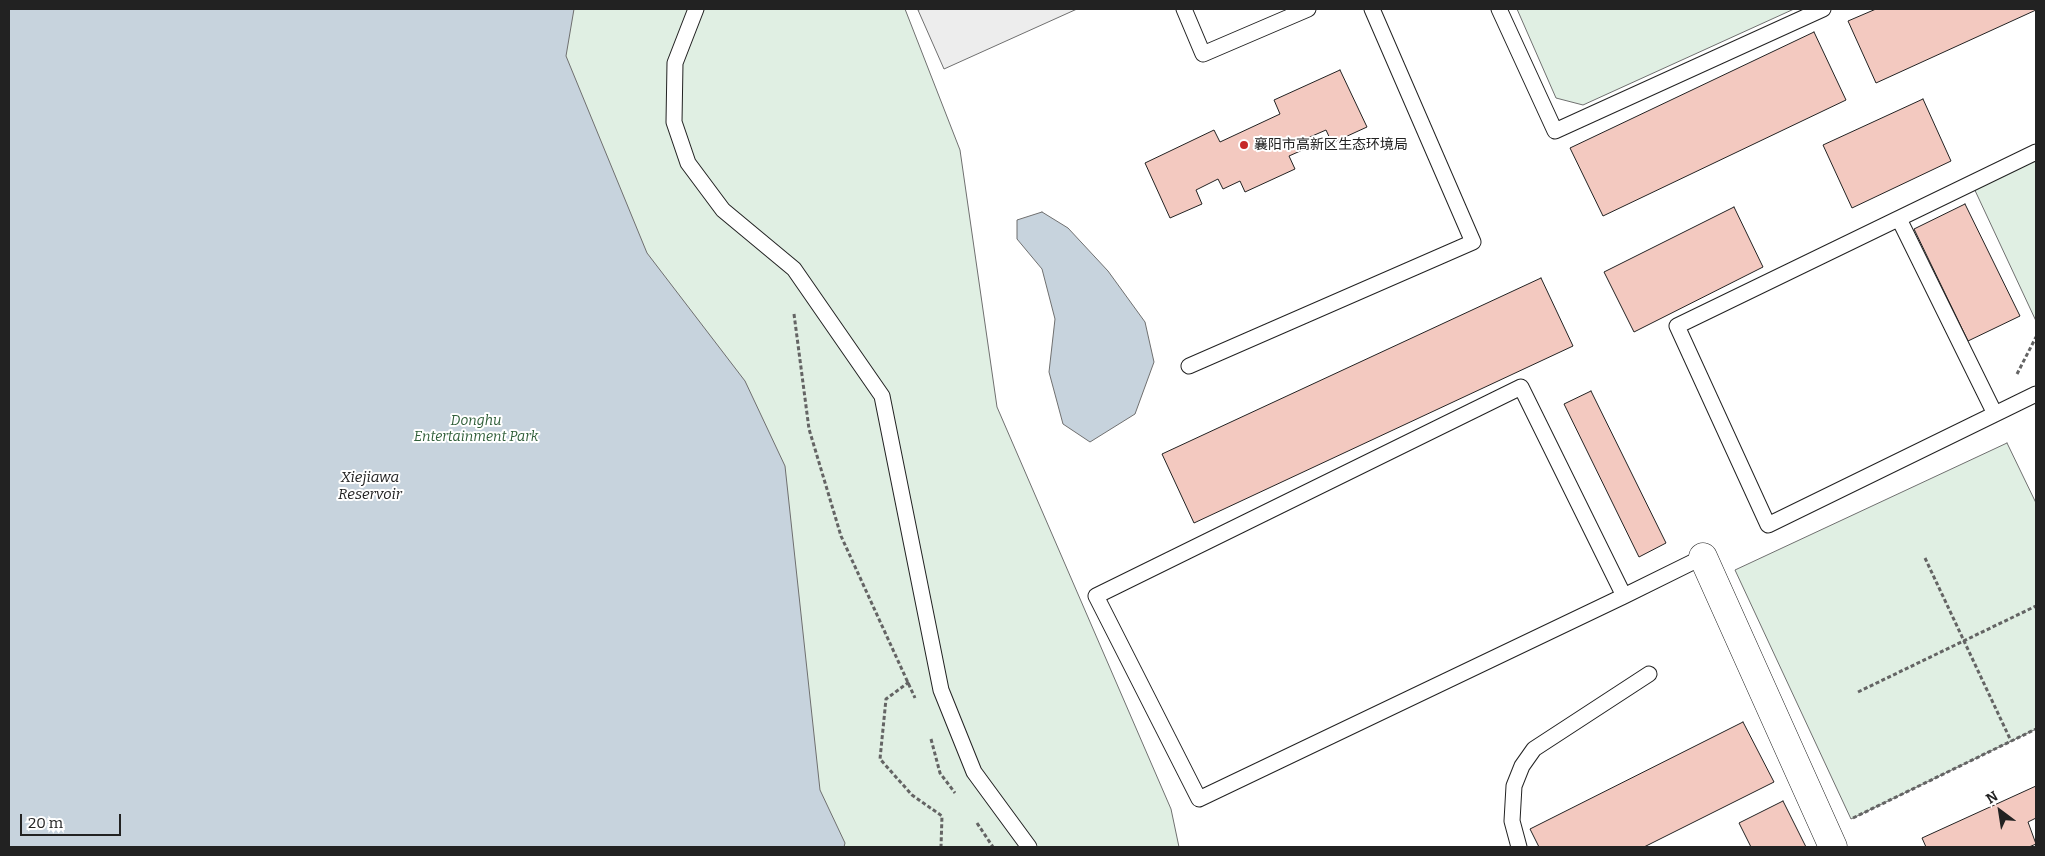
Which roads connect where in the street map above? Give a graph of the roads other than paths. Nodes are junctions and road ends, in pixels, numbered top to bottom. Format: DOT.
graph roads {
  1 [pos="696,9"];
  2 [pos="1184,9"];
  3 [pos="1308,9"];
  4 [pos="1372,9"];
  5 [pos="1499,9"];
  6 [pos="1823,9"];
  7 [pos="2036,152"];
  8 [pos="1899,219"];
  9 [pos="1189,366"];
  10 [pos="2036,394"];
  11 [pos="1995,414"];
  12 [pos="1702,557"];
  13 [pos="1624,596"];
  14 [pos="1649,674"];
  15 [pos="1829,839"];
  16 [pos="1029,847"];
  17 [pos="1519,847"];
  1 -- 16 [label="lane"];
  2 -- 3 [label="lane"];
  4 -- 9 [label="lane"];
  5 -- 6 [label="lane"];
  7 -- 8 [label="lane"];
  8 -- 11 [label="lane"];
  8 -- 11 [label="lane"];
  10 -- 11 [label="lane"];
  12 -- 13 [label="lane"];
  12 -- 15 [label="street"];
  13 -- 13 [label="lane"];
  14 -- 17 [label="lane"];
}
